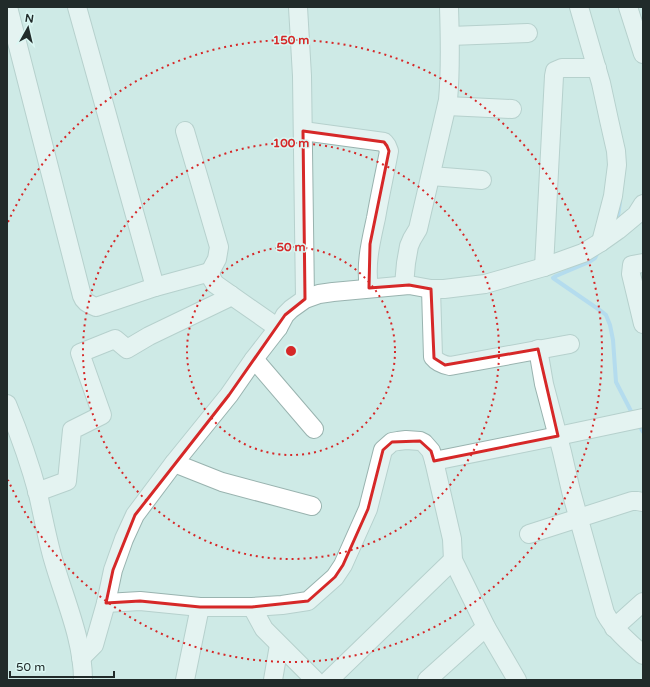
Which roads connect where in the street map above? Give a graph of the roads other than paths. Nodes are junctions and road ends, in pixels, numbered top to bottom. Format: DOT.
graph roads {
  1 [pos="8,7"];
  2 [pos="77,7"];
  3 [pos="298,7"];
  4 [pos="449,7"];
  5 [pos="579,7"];
  6 [pos="628,7"];
  7 [pos="528,33"];
  8 [pos="450,36"];
  9 [pos="643,54"];
  10 [pos="597,68"];
  11 [pos="447,106"];
  12 [pos="512,109"];
  13 [pos="303,130"];
  14 [pos="185,131"];
  15 [pos="431,176"];
  16 [pos="482,180"];
  17 [pos="643,204"];
  18 [pos="601,242"];
  19 [pos="643,263"];
  20 [pos="544,267"];
  21 [pos="210,272"];
  22 [pos="404,285"];
  23 [pos="155,287"];
  24 [pos="369,288"];
  25 [pos="432,289"];
  26 [pos="231,295"];
  27 [pos="305,299"];
  28 [pos="643,324"];
  29 [pos="278,328"];
  30 [pos="570,344"];
  31 [pos="538,349"];
  32 [pos="254,359"];
  33 [pos="7,404"];
  34 [pos="643,418"];
  35 [pos="11,425"];
  36 [pos="314,429"];
  37 [pos="558,436"];
  38 [pos="434,461"];
  39 [pos="174,463"];
  40 [pos="37,492"];
  41 [pos="643,502"];
  42 [pos="312,506"];
  43 [pos="578,519"];
  44 [pos="529,534"];
  45 [pos="453,560"];
  46 [pos="643,602"];
  47 [pos="106,603"];
  48 [pos="200,607"];
  49 [pos="252,607"];
  50 [pos="486,627"];
  51 [pos="614,628"];
  52 [pos="279,645"];
  53 [pos="643,655"];
  54 [pos="81,658"];
  55 [pos="83,680"];
  56 [pos="185,680"];
  57 [pos="273,680"];
  58 [pos="315,680"];
  59 [pos="330,680"];
  60 [pos="427,680"];
  61 [pos="517,680"];
  1 -- 23 [label="street"];
  2 -- 23 [label="street"];
  3 -- 13 [label="street"];
  4 -- 8 [label="street"];
  5 -- 10 [label="street"];
  6 -- 9 [label="street"];
  7 -- 8 [label="street"];
  8 -- 11 [label="street"];
  10 -- 18 [label="street"];
  10 -- 20 [label="street"];
  11 -- 12 [label="street"];
  11 -- 15 [label="street"];
  13 -- 24 [label="street"];
  13 -- 27 [label="street"];
  14 -- 21 [label="street"];
  15 -- 16 [label="street"];
  15 -- 22 [label="street"];
  17 -- 18 [label="street"];
  18 -- 20 [label="street"];
  19 -- 28 [label="street"];
  20 -- 25 [label="street"];
  21 -- 23 [label="street"];
  21 -- 26 [label="street"];
  22 -- 24 [label="street"];
  22 -- 25 [label="street"];
  24 -- 27 [label="street"];
  25 -- 31 [label="street"];
  26 -- 29 [label="street"];
  26 -- 40 [label="street"];
  27 -- 29 [label="street"];
  29 -- 32 [label="street"];
  30 -- 31 [label="street"];
  31 -- 37 [label="street"];
  32 -- 36 [label="street"];
  32 -- 39 [label="street"];
  33 -- 35 [label="street"];
  34 -- 37 [label="street"];
  35 -- 40 [label="street"];
  37 -- 38 [label="street"];
  37 -- 43 [label="street"];
  38 -- 45 [label="street"];
  38 -- 49 [label="street"];
  39 -- 42 [label="street"];
  39 -- 47 [label="street"];
  40 -- 54 [label="street"];
  41 -- 43 [label="street"];
  43 -- 44 [label="street"];
  43 -- 51 [label="street"];
  45 -- 50 [label="street"];
  45 -- 59 [label="street"];
  46 -- 51 [label="street"];
  47 -- 48 [label="street"];
  47 -- 54 [label="street"];
  48 -- 49 [label="street"];
  48 -- 56 [label="street"];
  49 -- 52 [label="street"];
  50 -- 60 [label="street"];
  50 -- 61 [label="street"];
  51 -- 53 [label="street"];
  52 -- 57 [label="street"];
  52 -- 58 [label="street"];
  54 -- 55 [label="street"];
}
